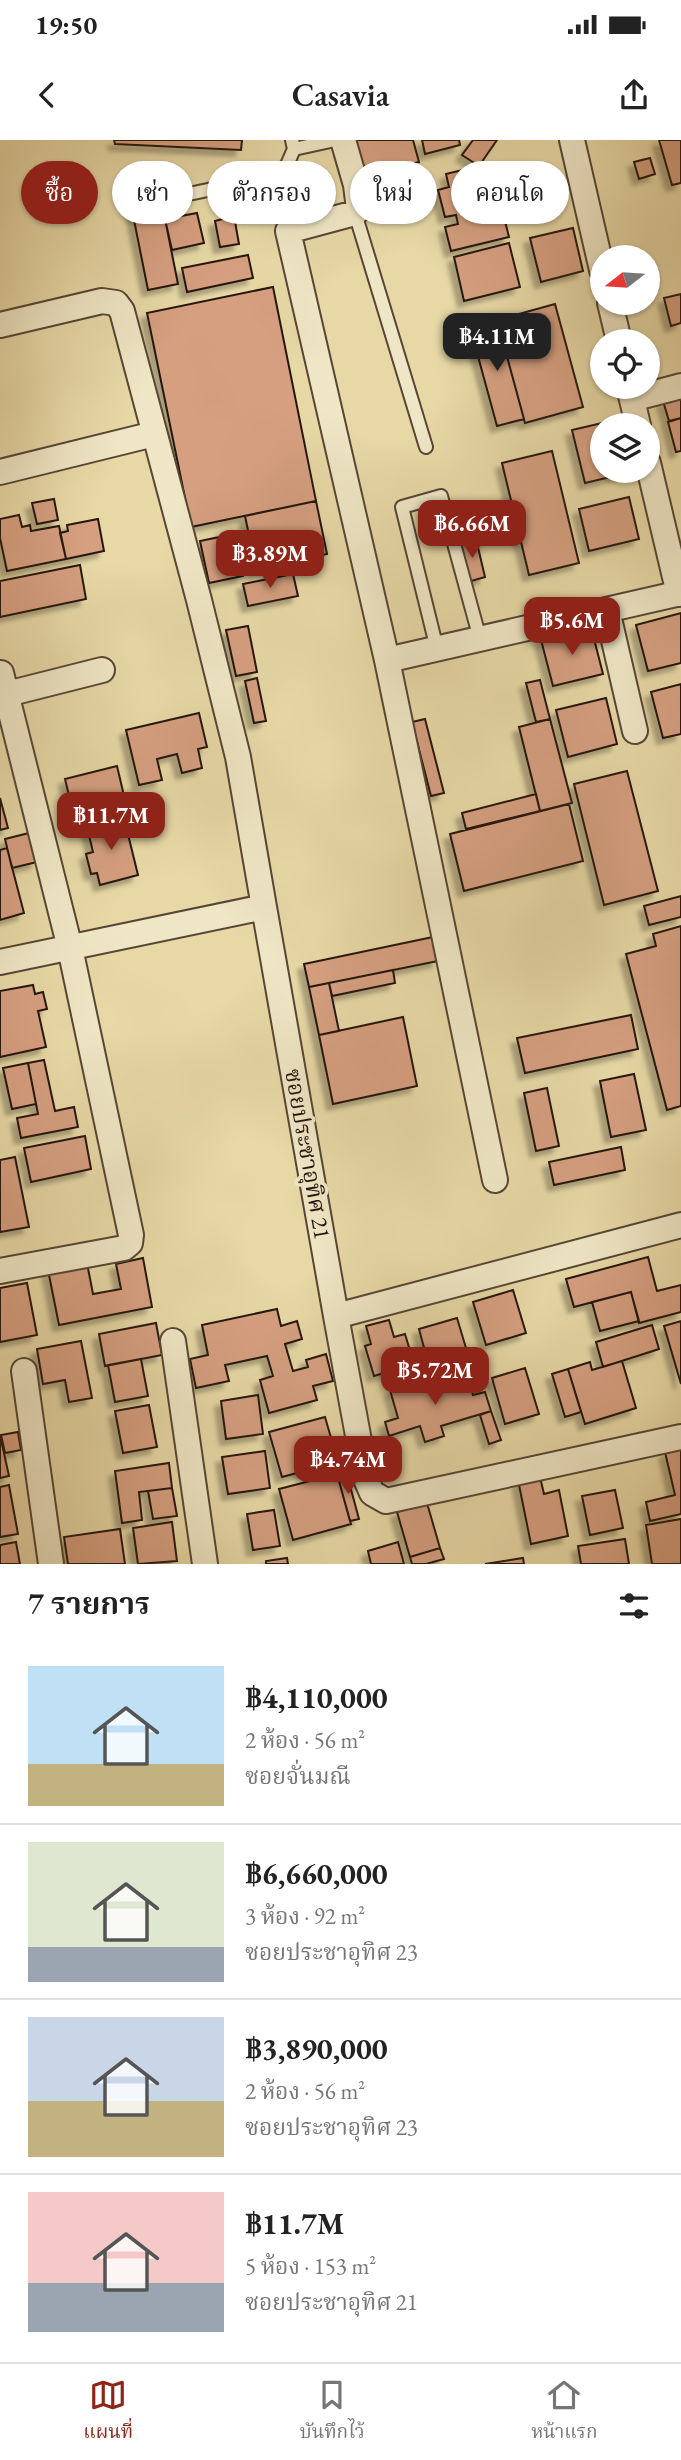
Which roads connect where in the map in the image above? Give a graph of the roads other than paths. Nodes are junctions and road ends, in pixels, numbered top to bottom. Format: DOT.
graph roads {
  1 [pos="335,140"];
  2 [pos="343,140"];
  3 [pos="572,140"];
  4 [pos="293,144"];
  5 [pos="288,161"];
  6 [pos="350,166"];
  7 [pos="350,214"];
  8 [pos="286,224"];
  9 [pos="358,224"];
  10 [pos="288,232"];
  11 [pos="596,245"];
  12 [pos="0,325"];
  13 [pos="681,386"];
  14 [pos="660,389"];
  15 [pos="154,434"];
  16 [pos="426,447"];
  17 [pos="0,472"];
  18 [pos="653,483"];
  19 [pos="680,594"];
  20 [pos="607,610"];
  21 [pos="480,639"];
  22 [pos="437,649"];
  23 [pos="387,660"];
  24 [pos="102,670"];
  25 [pos="4,683"];
  26 [pos="635,731"];
  27 [pos="264,907"];
  28 [pos="70,948"];
  29 [pos="0,962"];
  30 [pos="495,1180"];
  31 [pos="681,1225"];
  32 [pos="0,1271"];
  33 [pos="336,1315"];
  34 [pos="173,1341"];
  35 [pos="24,1371"];
  36 [pos="681,1437"];
  37 [pos="51,1564"];
  38 [pos="205,1564"];
  1 -- 4 [label="lane"];
  2 -- 6 [label="street"];
  3 -- 11 [label="street"];
  4 -- 5 [label="lane"];
  7 -- 10 [label="street"];
  8 -- 10 [label="lane"];
  9 -- 16 [label="lane"];
  10 -- 23 [label="street"];
  12 -- 15 [label="street, ซอยประชาอุทิศ 21"];
  13 -- 14 [label="street"];
  15 -- 17 [label="street"];
  15 -- 27 [label="street, ซอยประชาอุทิศ 21"];
  18 -- 19 [label="street"];
  19 -- 20 [label="street"];
  20 -- 21 [label="street"];
  20 -- 26 [label="street"];
  21 -- 22 [label="street"];
  21 -- 22 [label="lane"];
  22 -- 23 [label="street"];
  23 -- 30 [label="street"];
  24 -- 25 [label="street"];
  25 -- 28 [label="street"];
  27 -- 28 [label="street"];
  27 -- 33 [label="street, ซอยประชาอุทิศ 21"];
  28 -- 29 [label="street"];
  28 -- 32 [label="street"];
  31 -- 33 [label="street"];
  33 -- 36 [label="street, ซอยประชาอุทิศ 21"];
  34 -- 38 [label="street"];
  35 -- 37 [label="street"];
}
